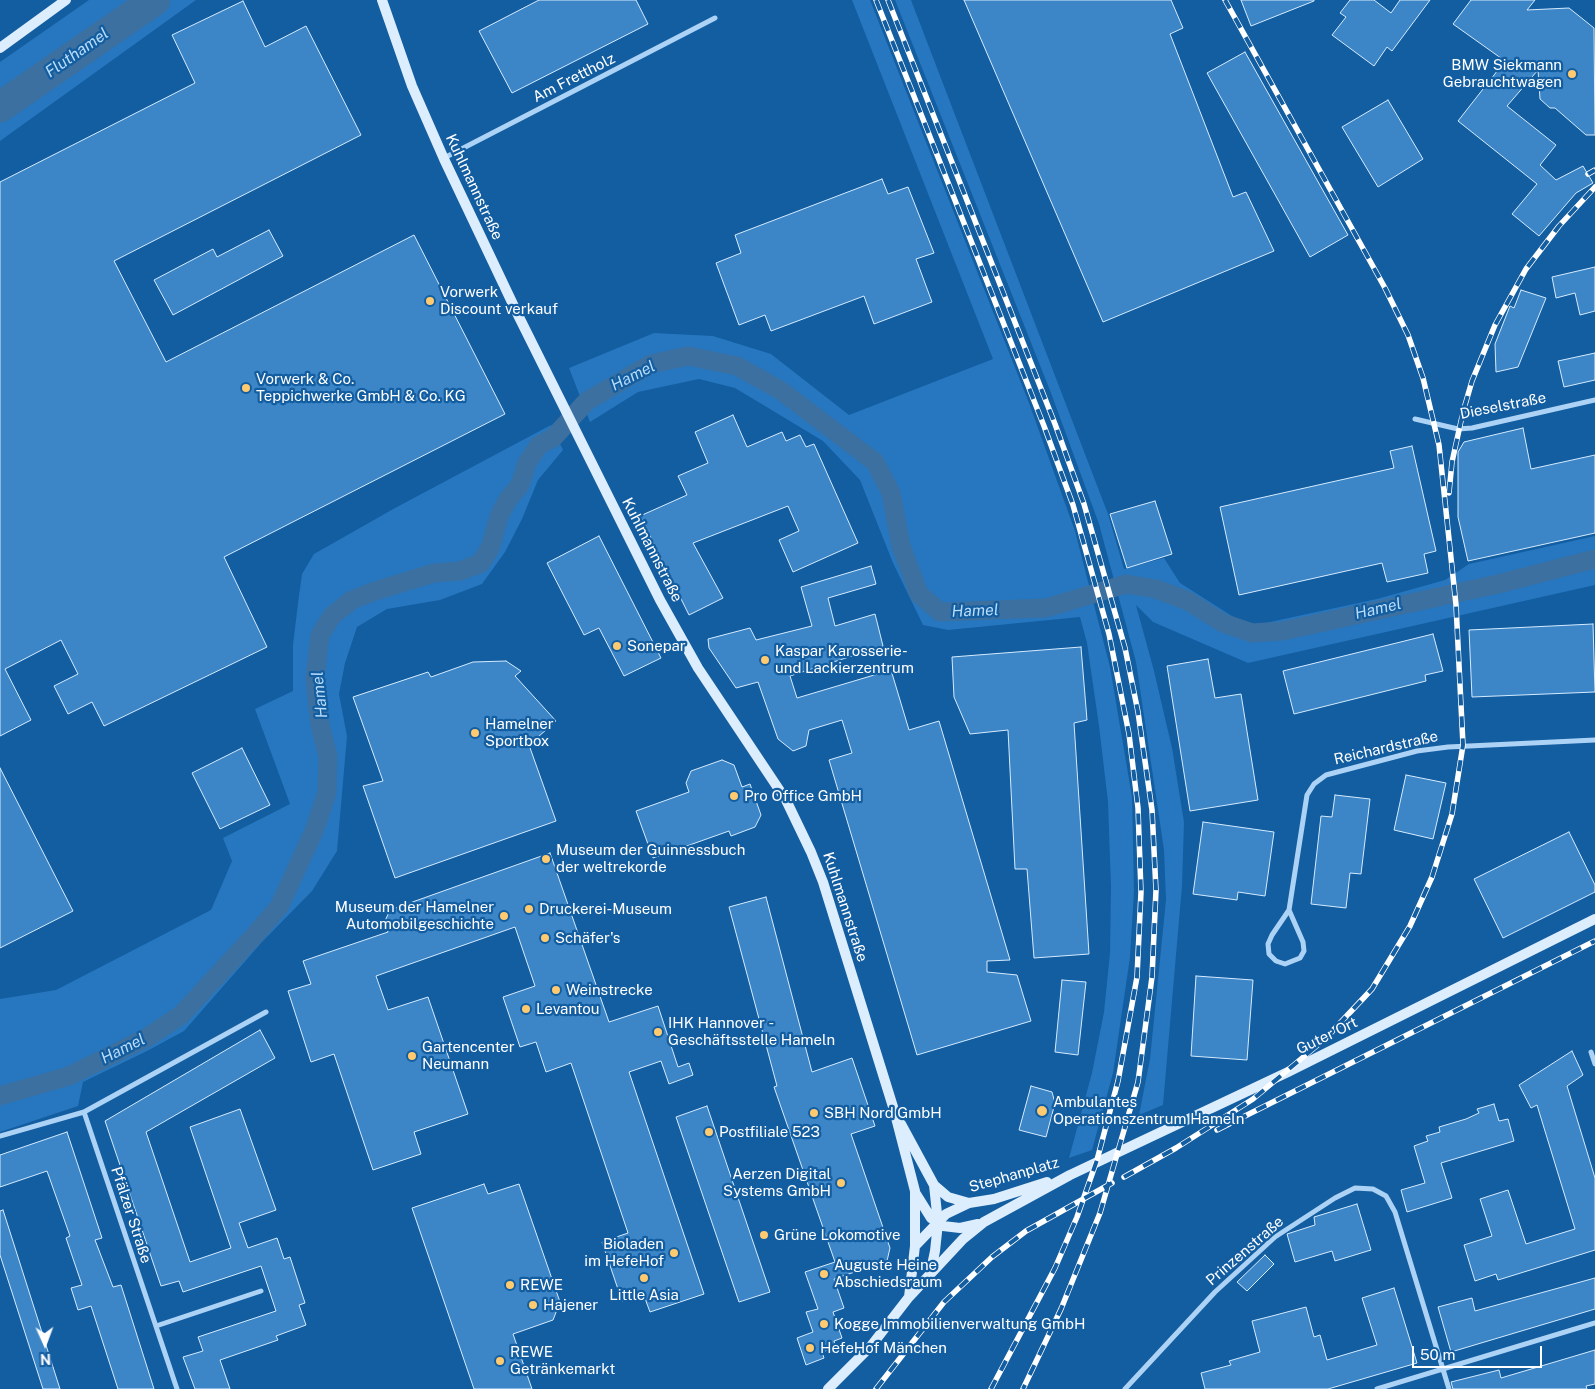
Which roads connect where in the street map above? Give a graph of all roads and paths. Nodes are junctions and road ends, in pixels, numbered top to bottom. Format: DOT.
graph roads {
  1 [pos="66,0"];
  2 [pos="382,0"];
  3 [pos="715,18"];
  4 [pos="0,48"];
  5 [pos="444,158"];
  6 [pos="1595,400"];
  7 [pos="1415,419"];
  8 [pos="1595,740"];
  9 [pos="1289,910"];
  10 [pos="1595,919"];
  11 [pos="266,1012"];
  12 [pos="1591,1052"];
  13 [pos="1595,1064"];
  14 [pos="894,1110"];
  15 [pos="84,1112"];
  16 [pos="0,1136"];
  17 [pos="1070,1175"];
  18 [pos="934,1185"];
  19 [pos="915,1191"];
  20 [pos="969,1203"];
  21 [pos="984,1222"];
  22 [pos="938,1223"];
  23 [pos="915,1246"];
  24 [pos="930,1276"];
  25 [pos="261,1291"];
  26 [pos="909,1297"];
  27 [pos="1595,1323"];
  28 [pos="156,1326"];
  29 [pos="1444,1369"];
  30 [pos="177,1389"];
  31 [pos="828,1389"];
  32 [pos="1125,1389"];
  33 [pos="1377,1389"];
  34 [pos="1449,1389"];
  1 -- 4 [label="main road"];
  2 -- 5 [label="main road, Kuhlmannstraße"];
  3 -- 5 [label="street, Am Frettholz"];
  5 -- 14 [label="main road, Kuhlmannstraße"];
  6 -- 7 [label="street, Dieselstraße"];
  8 -- 9 [label="street, Reichardstraße"];
  9 -- 9 [label="street, Reichardstraße"];
  10 -- 17 [label="main road, Guter Ort"];
  11 -- 15 [label="street"];
  12 -- 13 [label="street"];
  14 -- 18 [label="main road, Kuhlmannstraße"];
  14 -- 19 [label="main road, Kuhlmannstraße"];
  15 -- 16 [label="street"];
  15 -- 28 [label="street, Pfälzer Straße"];
  17 -- 20 [label="main road, Stephanplatz"];
  17 -- 21 [label="main road, Stephanplatz"];
  18 -- 20 [label="main road"];
  18 -- 22 [label="main road, Kuhlmannstraße"];
  19 -- 22 [label="main road"];
  19 -- 23 [label="main road, Kuhlmannstraße"];
  20 -- 22 [label="main road, Stephanplatz"];
  21 -- 22 [label="main road, Stephanplatz"];
  21 -- 24 [label="main road, Stephanplatz"];
  22 -- 23 [label="main road, Stephanplatz"];
  22 -- 24 [label="main road, Kuhlmannstraße"];
  23 -- 26 [label="main road, Kuhlmannstraße"];
  24 -- 26 [label="main road"];
  25 -- 28 [label="street"];
  26 -- 31 [label="main road"];
  27 -- 29 [label="street"];
  28 -- 30 [label="street, Pfälzer Straße"];
  29 -- 32 [label="street, Prinzenstraße"];
  29 -- 33 [label="street"];
  29 -- 34 [label="street, Prinzenstraße"];
}
